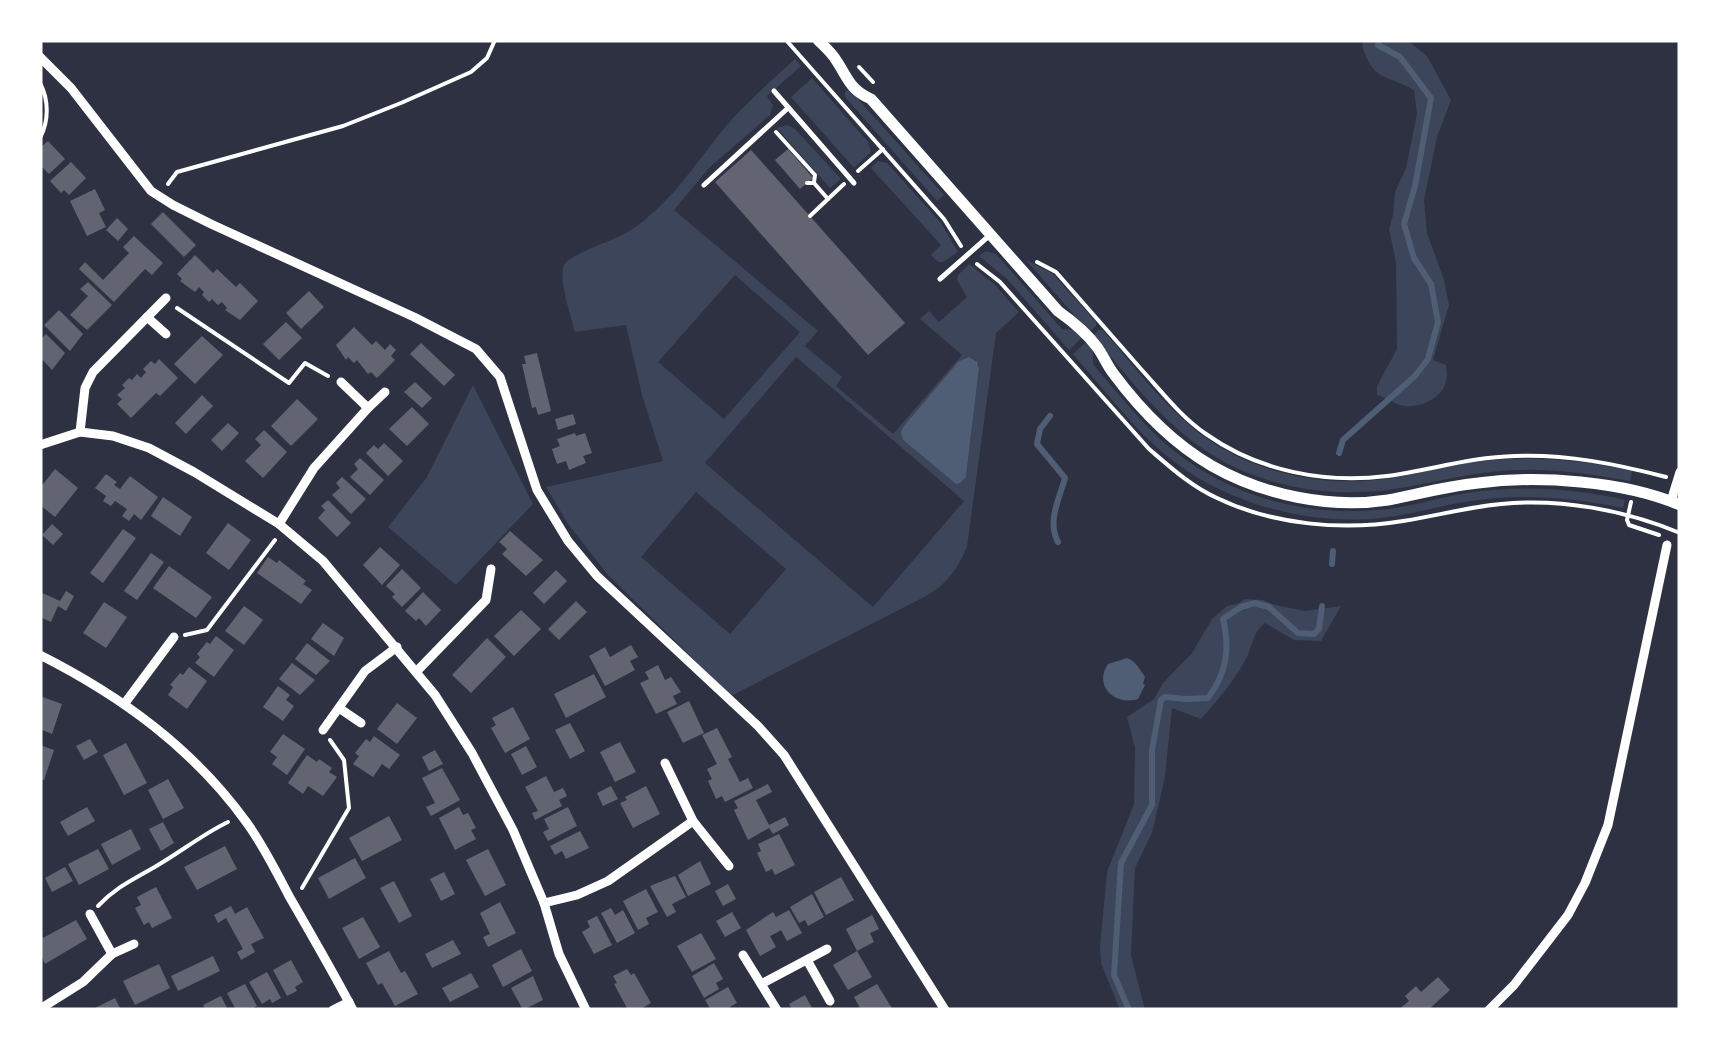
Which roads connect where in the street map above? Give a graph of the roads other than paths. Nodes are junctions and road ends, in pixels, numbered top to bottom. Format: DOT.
graph roads {
  1 [pos="818,40"];
  2 [pos="40,57"];
  3 [pos="774,91"];
  4 [pos="788,108"];
  5 [pos="854,183"];
  6 [pos="704,185"];
  7 [pos="990,235"];
  8 [pos="940,279"];
  9 [pos="166,298"];
  10 [pos="147,317"];
  11 [pos="166,334"];
  12 [pos="341,382"];
  13 [pos="385,392"];
  14 [pos="368,408"];
  15 [pos="80,432"];
  16 [pos="40,445"];
  17 [pos="1679,476"];
  18 [pos="1676,503"];
  19 [pos="282,526"];
  20 [pos="1667,545"];
  21 [pos="491,569"];
  22 [pos="174,637"];
  23 [pos="396,648"];
  24 [pos="40,655"];
  25 [pos="416,672"];
  26 [pos="125,703"];
  27 [pos="338,708"];
  28 [pos="361,723"];
  29 [pos="323,730"];
  30 [pos="665,763"];
  31 [pos="693,820"];
  32 [pos="729,866"];
  33 [pos="544,903"];
  34 [pos="90,914"];
  35 [pos="134,944"];
  36 [pos="827,949"];
  37 [pos="112,954"];
  38 [pos="743,955"];
  39 [pos="807,960"];
  40 [pos="761,984"];
  41 [pos="830,1001"];
  42 [pos="351,1006"];
  43 [pos="40,1009"];
  44 [pos="333,1010"];
  45 [pos="586,1010"];
  46 [pos="776,1010"];
  47 [pos="945,1010"];
  48 [pos="1488,1010"];
  1 -- 7 [label="street"];
  2 -- 47 [label="street"];
  3 -- 4 [label="lane"];
  4 -- 5 [label="lane"];
  4 -- 6 [label="lane"];
  7 -- 8 [label="lane"];
  7 -- 18 [label="street"];
  9 -- 10 [label="street"];
  10 -- 11 [label="street"];
  10 -- 15 [label="street"];
  12 -- 14 [label="street"];
  13 -- 14 [label="street"];
  14 -- 19 [label="street"];
  15 -- 16 [label="street"];
  15 -- 19 [label="street"];
  17 -- 18 [label="street"];
  19 -- 23 [label="street"];
  20 -- 48 [label="street"];
  21 -- 25 [label="street"];
  22 -- 26 [label="street"];
  23 -- 25 [label="street"];
  23 -- 27 [label="street"];
  24 -- 26 [label="street"];
  25 -- 33 [label="street"];
  26 -- 42 [label="street"];
  27 -- 28 [label="street"];
  27 -- 29 [label="street"];
  30 -- 31 [label="street"];
  31 -- 32 [label="street"];
  31 -- 33 [label="street"];
  33 -- 45 [label="street"];
  34 -- 37 [label="street"];
  35 -- 37 [label="street"];
  36 -- 39 [label="street"];
  37 -- 43 [label="street"];
  38 -- 40 [label="street"];
  39 -- 40 [label="street"];
  39 -- 41 [label="street"];
  40 -- 46 [label="street"];
  42 -- 44 [label="street"];
}
